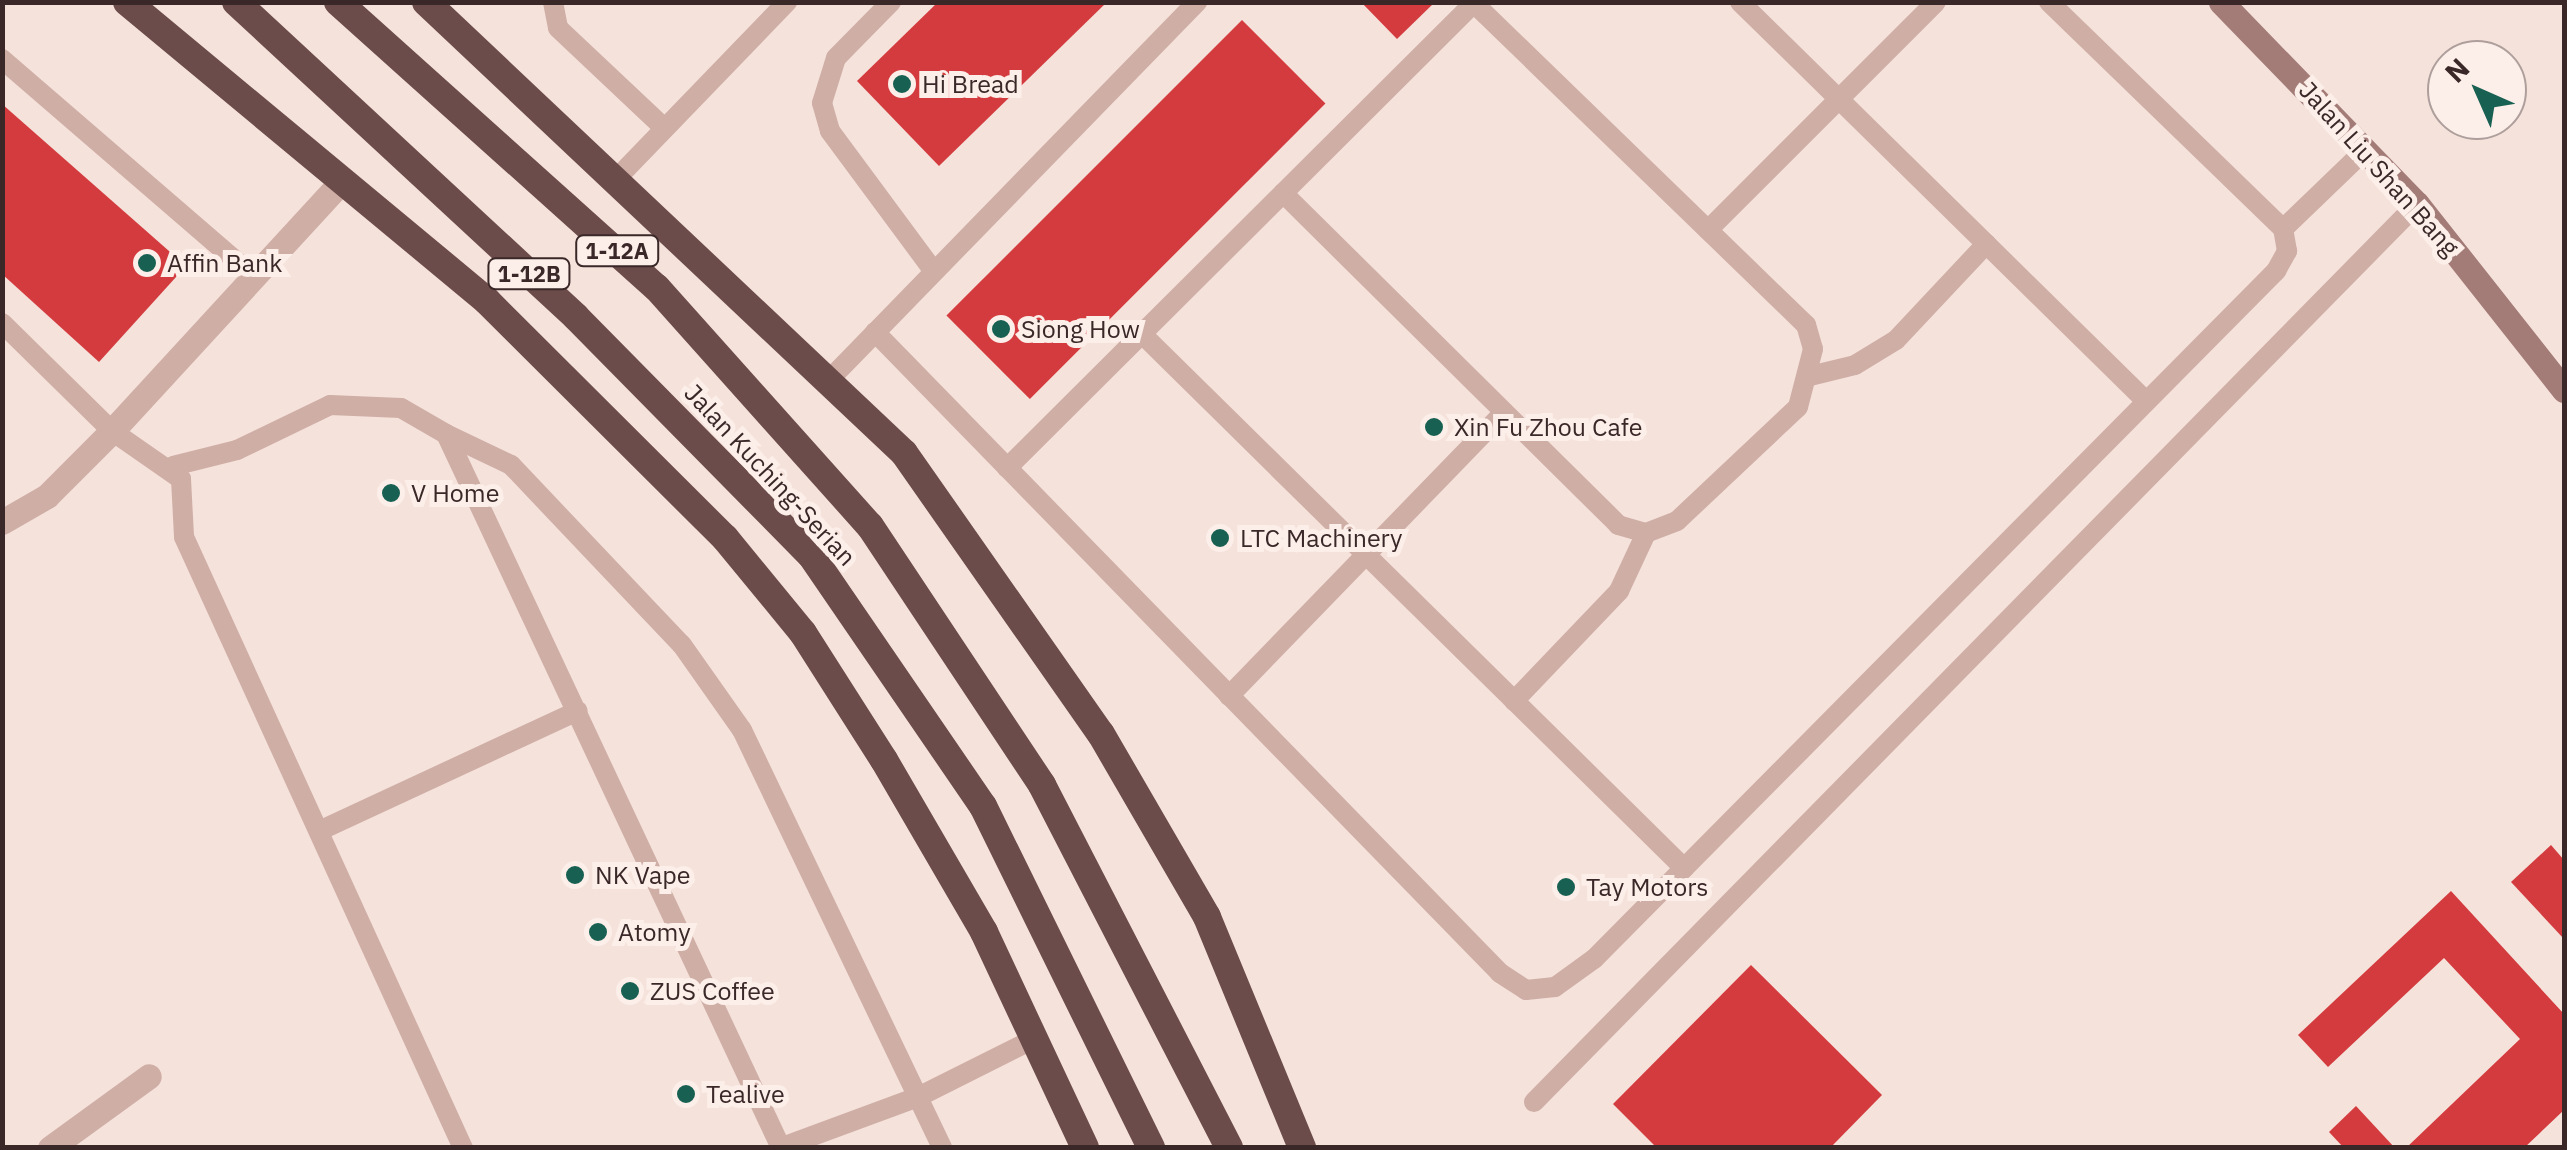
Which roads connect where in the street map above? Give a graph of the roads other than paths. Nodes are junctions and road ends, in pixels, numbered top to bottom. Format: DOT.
graph roads {
  1 [pos="127,2"];
  2 [pos="236,2"];
  3 [pos="338,2"];
  4 [pos="426,2"];
  5 [pos="553,2"];
  6 [pos="787,2"];
  7 [pos="891,2"];
  8 [pos="1197,2"];
  9 [pos="1740,2"];
  10 [pos="1936,2"];
  11 [pos="2049,2"];
  12 [pos="2222,2"];
  13 [pos="1474,3"];
  14 [pos="2,59"];
  15 [pos="1838,100"];
  16 [pos="664,128"];
  17 [pos="2366,149"];
  18 [pos="618,176"];
  19 [pos="342,181"];
  20 [pos="1283,193"];
  21 [pos="2417,204"];
  22 [pos="2283,229"];
  23 [pos="1708,230"];
  24 [pos="1986,244"];
  25 [pos="932,270"];
  26 [pos="255,277"];
  27 [pos="2,324"];
  28 [pos="875,332"];
  29 [pos="1142,334"];
  30 [pos="1810,376"];
  31 [pos="829,380"];
  32 [pos="2564,390"];
  33 [pos="2146,401"];
  34 [pos="1504,412"];
  35 [pos="112,432"];
  36 [pos="446,434"];
  37 [pos="173,466"];
  38 [pos="1007,468"];
  39 [pos="2,522"];
  40 [pos="1646,533"];
  41 [pos="1366,555"];
  42 [pos="1229,696"];
  43 [pos="1514,701"];
  44 [pos="577,710"];
  45 [pos="318,830"];
  46 [pos="1684,868"];
  47 [pos="1032,1040"];
  48 [pos="149,1076"];
  49 [pos="918,1096"];
  50 [pos="1534,1102"];
  51 [pos="781,1147"];
  52 [pos="50,1148"];
  53 [pos="463,1148"];
  54 [pos="942,1148"];
  55 [pos="1085,1148"];
  56 [pos="1151,1148"];
  57 [pos="1229,1148"];
  58 [pos="1302,1148"];
  1 -- 19 [label="highway"];
  2 -- 56 [label="highway, Jalan Kuching-Serian / 1-12B"];
  3 -- 57 [label="highway, Jalan Kuching-Serian / 1-12A"];
  4 -- 18 [label="highway"];
  5 -- 16 [label="lane"];
  6 -- 16 [label="lane"];
  7 -- 25 [label="lane"];
  8 -- 25 [label="lane"];
  9 -- 15 [label="lane"];
  10 -- 15 [label="lane"];
  11 -- 22 [label="lane"];
  12 -- 17 [label="main road, Jalan Liu Shan Bang"];
  13 -- 20 [label="lane"];
  13 -- 23 [label="lane"];
  14 -- 26 [label="lane"];
  15 -- 23 [label="lane"];
  15 -- 24 [label="lane"];
  16 -- 18 [label="lane"];
  17 -- 21 [label="main road, Jalan Liu Shan Bang"];
  17 -- 22 [label="lane"];
  18 -- 31 [label="highway"];
  19 -- 26 [label="street"];
  19 -- 47 [label="highway"];
  20 -- 29 [label="lane"];
  20 -- 34 [label="lane"];
  21 -- 32 [label="main road, Jalan Liu Shan Bang"];
  21 -- 50 [label="lane"];
  22 -- 33 [label="lane"];
  23 -- 30 [label="lane"];
  24 -- 30 [label="lane"];
  24 -- 33 [label="lane"];
  25 -- 28 [label="lane"];
  26 -- 35 [label="street"];
  27 -- 35 [label="lane"];
  28 -- 31 [label="lane"];
  28 -- 38 [label="lane"];
  29 -- 38 [label="lane"];
  29 -- 41 [label="lane"];
  30 -- 40 [label="lane"];
  31 -- 58 [label="highway"];
  33 -- 46 [label="lane"];
  34 -- 40 [label="lane"];
  34 -- 41 [label="lane"];
  35 -- 37 [label="lane"];
  35 -- 39 [label="street"];
  36 -- 37 [label="lane"];
  36 -- 44 [label="lane"];
  36 -- 49 [label="lane"];
  37 -- 45 [label="lane"];
  38 -- 42 [label="lane"];
  40 -- 43 [label="lane"];
  41 -- 42 [label="lane"];
  41 -- 43 [label="lane"];
  42 -- 46 [label="lane"];
  43 -- 46 [label="lane"];
  44 -- 45 [label="lane"];
  44 -- 51 [label="lane"];
  45 -- 53 [label="lane"];
  47 -- 49 [label="lane"];
  47 -- 55 [label="highway"];
  48 -- 52 [label="street"];
  49 -- 51 [label="lane"];
  49 -- 54 [label="lane"];
}
